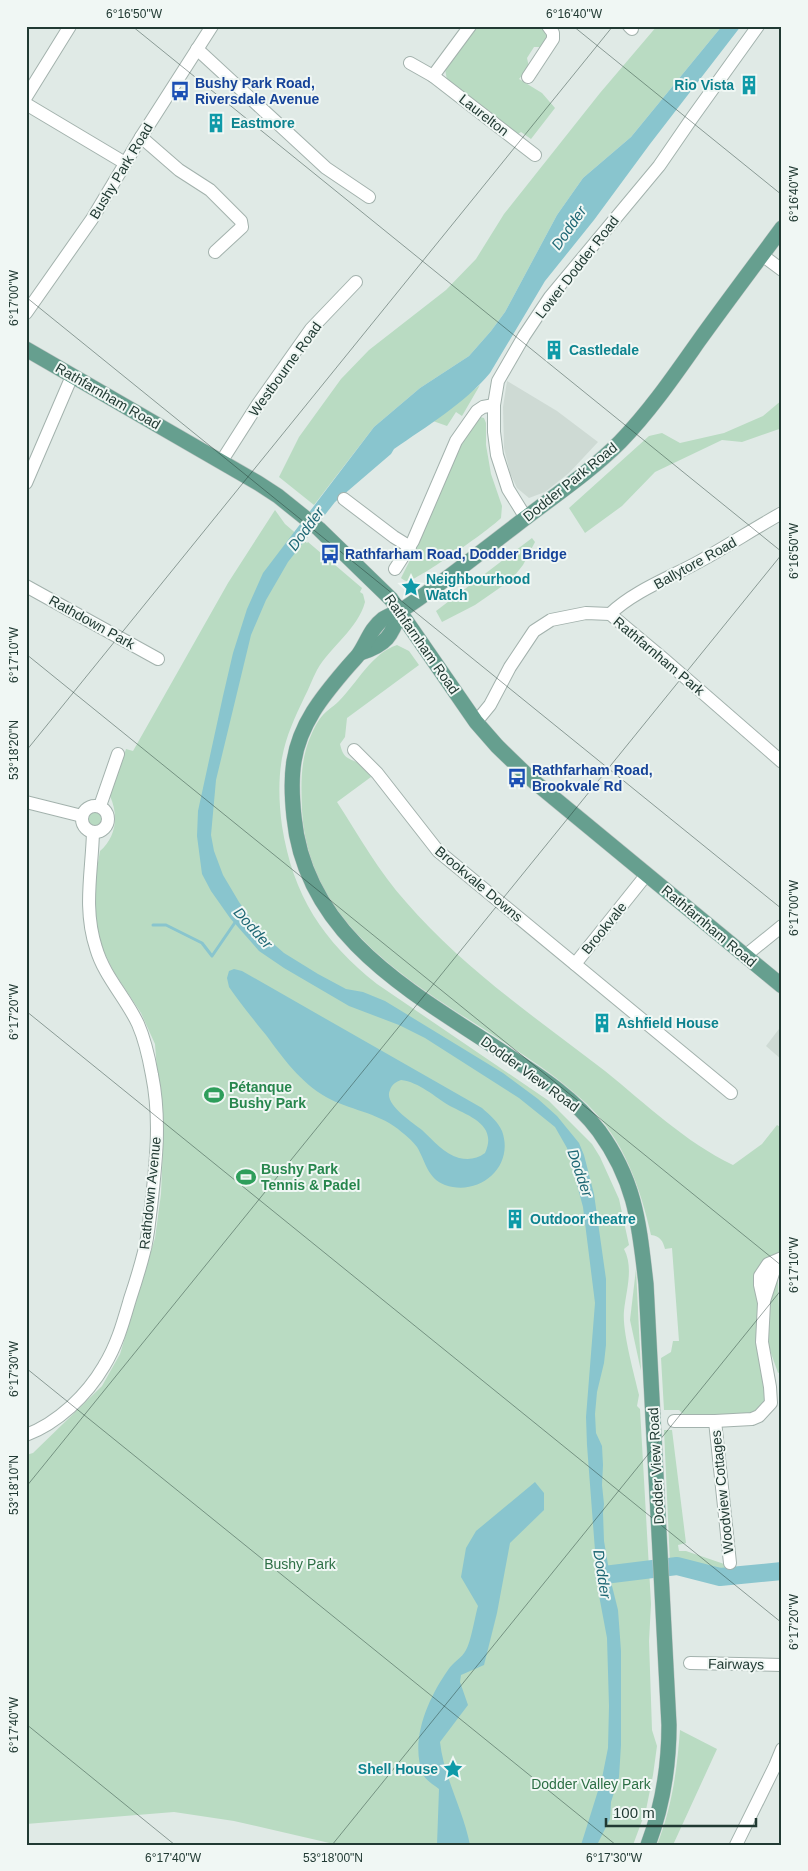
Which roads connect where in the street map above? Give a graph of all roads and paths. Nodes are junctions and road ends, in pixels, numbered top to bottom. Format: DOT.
graph roads {
  1 [pos="70,26"];
  2 [pos="212,26"];
  3 [pos="470,26"];
  4 [pos="548,26"];
  5 [pos="758,26"];
  6 [pos="198,50"];
  7 [pos="410,63"];
  8 [pos="433,76"];
  9 [pos="528,77"];
  10 [pos="26,97"];
  11 [pos="26,104"];
  12 [pos="141,137"];
  13 [pos="535,154"];
  14 [pos="125,163"];
  15 [pos="369,197"];
  16 [pos="782,228"];
  17 [pos="215,252"];
  18 [pos="762,255"];
  19 [pos="782,270"];
  20 [pos="356,282"];
  21 [pos="26,313"];
  22 [pos="26,349"];
  23 [pos="72,376"];
  24 [pos="494,405"];
  25 [pos="221,462"];
  26 [pos="26,483"];
  27 [pos="344,499"];
  28 [pos="526,518"];
  29 [pos="779,519"];
  30 [pos="410,547"];
  31 [pos="395,569"];
  32 [pos="26,586"];
  33 [pos="400,611"];
  34 [pos="610,614"];
  35 [pos="158,659"];
  36 [pos="476,722"];
  37 [pos="354,750"];
  38 [pos="118,754"];
  39 [pos="782,762"];
  40 [pos="26,802"];
  41 [pos="100,806"];
  42 [pos="82,816"];
  43 [pos="93,832"];
  44 [pos="648,874"];
  45 [pos="782,926"];
  46 [pos="745,956"];
  47 [pos="575,964"];
  48 [pos="782,986"];
  49 [pos="732,1093"];
  50 [pos="779,1259"];
  51 [pos="776,1407"];
  52 [pos="674,1421"];
  53 [pos="715,1422"];
  54 [pos="26,1435"];
  55 [pos="730,1563"];
  56 [pos="690,1663"];
  57 [pos="782,1665"];
  58 [pos="782,1749"];
  59 [pos="648,1845"];
  60 [pos="736,1845"];
  1 -- 10 [label="street"];
  2 -- 6 [label="street, Bushy Park Road"];
  3 -- 8 [label="street"];
  4 -- 9 [label="street"];
  5 -- 24 [label="street, Lower Dodder Road"];
  6 -- 12 [label="street, Bushy Park Road"];
  6 -- 15 [label="street"];
  7 -- 8 [label="street, Laurelton"];
  8 -- 13 [label="street, Laurelton"];
  11 -- 14 [label="street"];
  12 -- 14 [label="street, Bushy Park Road"];
  12 -- 17 [label="street"];
  14 -- 21 [label="street, Bushy Park Road"];
  16 -- 18 [label="main road, Dodder Park Road"];
  18 -- 19 [label="street"];
  18 -- 28 [label="main road, Dodder Park Road"];
  20 -- 25 [label="street, Westbourne Road"];
  22 -- 23 [label="main road, Rathfarnham Road"];
  23 -- 25 [label="main road, Rathfarnham Road"];
  23 -- 26 [label="street"];
  24 -- 28 [label="street, Lower Dodder Road"];
  24 -- 30 [label="street"];
  25 -- 33 [label="main road, Rathfarnham Road"];
  27 -- 30 [label="street"];
  28 -- 33 [label="main road, Dodder Park Road"];
  29 -- 34 [label="street, Ballytore Road"];
  30 -- 31 [label="street"];
  32 -- 35 [label="street, Rathdown Park"];
  33 -- 36 [label="main road, Rathfarnham Road"];
  33 -- 59 [label="main road, Dodder View Road"];
  34 -- 36 [label="street, Rathfarnham Park"];
  34 -- 39 [label="street, Rathfarnham Park"];
  36 -- 44 [label="main road, Rathfarnham Road"];
  37 -- 47 [label="street, Brookvale Downs"];
  38 -- 41 [label="street"];
  40 -- 42 [label="street"];
  41 -- 42 [label="street"];
  41 -- 43 [label="street"];
  42 -- 43 [label="street"];
  43 -- 54 [label="street, Rathdown Avenue"];
  44 -- 46 [label="main road, Rathfarnham Road"];
  44 -- 47 [label="street, Brookvale"];
  45 -- 46 [label="street"];
  46 -- 48 [label="main road, Rathfarnham Road"];
  47 -- 49 [label="street, Brookvale"];
  50 -- 51 [label="street"];
  51 -- 53 [label="street"];
  52 -- 53 [label="street"];
  53 -- 55 [label="street, Woodview Cottages"];
  56 -- 57 [label="street, Fairways"];
  58 -- 60 [label="street"];
}
